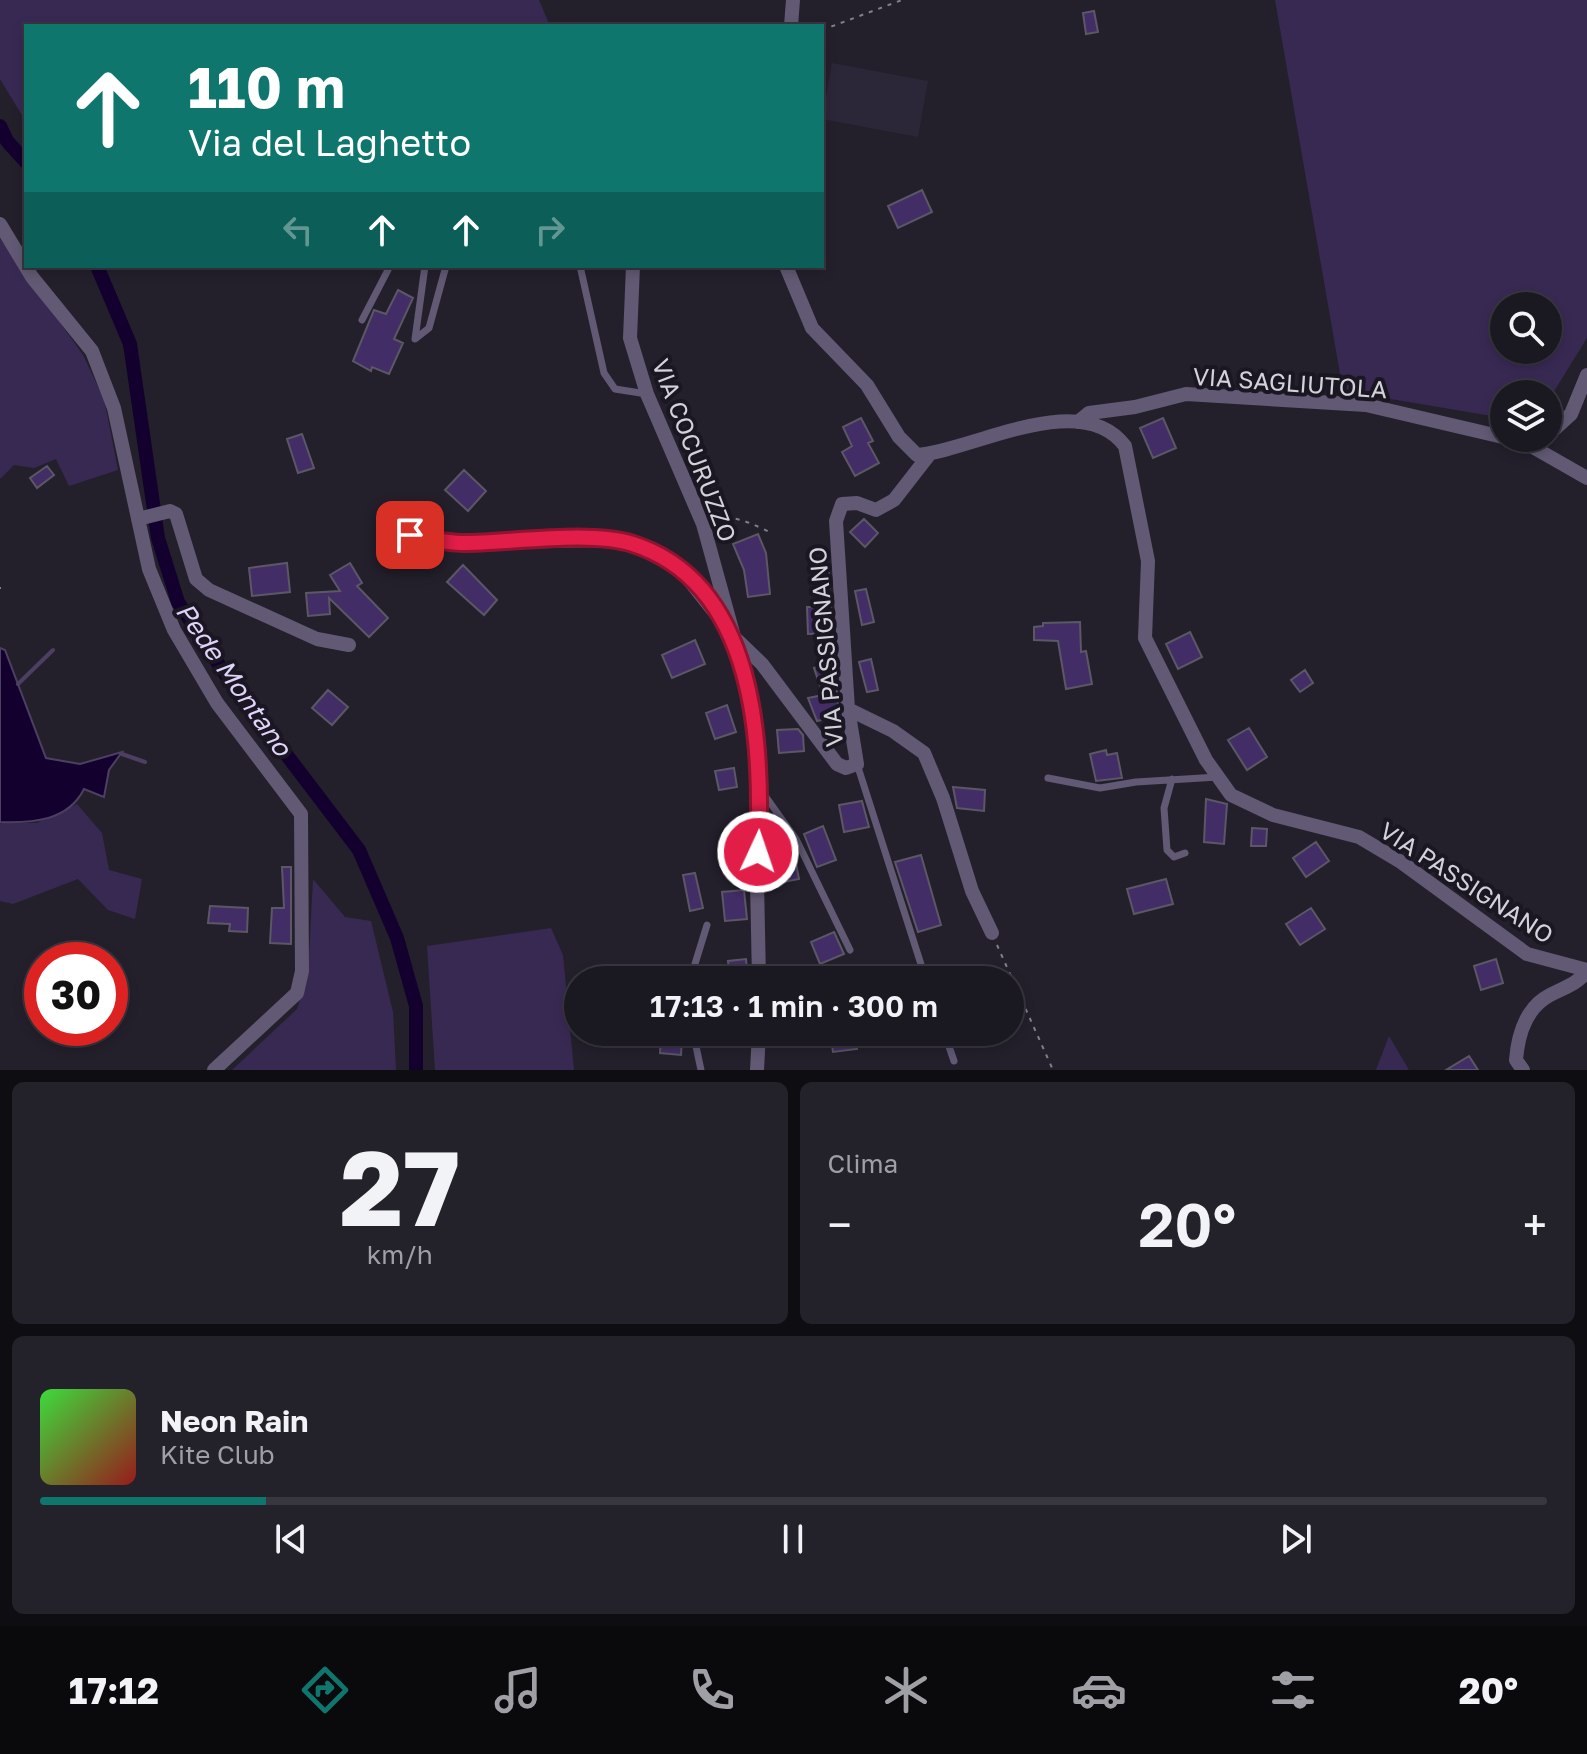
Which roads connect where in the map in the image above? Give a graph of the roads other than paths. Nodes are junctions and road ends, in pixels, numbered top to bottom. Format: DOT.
graph roads {
  1 [pos="793,0"];
  2 [pos="791,24"];
  3 [pos="0,224"];
  4 [pos="24,264"];
  5 [pos="27,268"];
  6 [pos="389,268"];
  7 [pos="425,268"];
  8 [pos="445,268"];
  9 [pos="580,268"];
  10 [pos="633,268"];
  11 [pos="787,268"];
  12 [pos="362,320"];
  13 [pos="1587,375"];
  14 [pos="647,394"];
  15 [pos="1078,422"];
  16 [pos="1562,422"];
  17 [pos="1490,431"];
  18 [pos="1551,452"];
  19 [pos="929,455"];
  20 [pos="1587,478"];
  21 [pos="140,522"];
  22 [pos="410,535"];
  23 [pos="735,638"];
  24 [pos="349,645"];
  25 [pos="848,709"];
  26 [pos="857,764"];
  27 [pos="1218,777"];
  28 [pos="1048,778"];
  29 [pos="1172,779"];
  30 [pos="761,792"];
  31 [pos="1185,853"];
  32 [pos="707,925"];
  33 [pos="992,933"];
  34 [pos="850,950"];
  35 [pos="694,966"];
  36 [pos="759,966"];
  37 [pos="922,966"];
  38 [pos="1587,971"];
  39 [pos="696,1046"];
  40 [pos="758,1046"];
  41 [pos="949,1046"];
  42 [pos="954,1061"];
  43 [pos="214,1070"];
  44 [pos="701,1070"];
  45 [pos="757,1070"];
  46 [pos="1523,1070"];
  1 -- 2 [label="street"];
  3 -- 4 [label="street"];
  5 -- 21 [label="street"];
  6 -- 12 [label="lane"];
  7 -- 8 [label="lane"];
  9 -- 14 [label="lane"];
  10 -- 14 [label="street, VIA COCURUZZO"];
  11 -- 19 [label="street"];
  13 -- 16 [label="street"];
  14 -- 23 [label="street, VIA COCURUZZO"];
  15 -- 17 [label="street, VIA SAGLIUTOLA"];
  15 -- 19 [label="street"];
  15 -- 27 [label="street, VIA PASSIGNANO"];
  18 -- 20 [label="street, VIA SAGLIUTOLA"];
  19 -- 25 [label="street, VIA PASSIGNANO"];
  21 -- 24 [label="street"];
  21 -- 43 [label="street"];
  22 -- 23 [label="street"];
  23 -- 26 [label="street, VIA PASSIGNANO"];
  23 -- 30 [label="street, VIA COCURUZZO"];
  25 -- 26 [label="street, VIA PASSIGNANO"];
  25 -- 33 [label="street"];
  26 -- 37 [label="lane"];
  27 -- 29 [label="lane"];
  27 -- 38 [label="street, VIA PASSIGNANO"];
  28 -- 29 [label="lane"];
  29 -- 31 [label="lane"];
  30 -- 34 [label="lane"];
  30 -- 36 [label="street, VIA COCURUZZO"];
  32 -- 35 [label="lane"];
  38 -- 46 [label="street"];
  39 -- 44 [label="lane"];
  40 -- 45 [label="street"];
  41 -- 42 [label="lane"];
}
